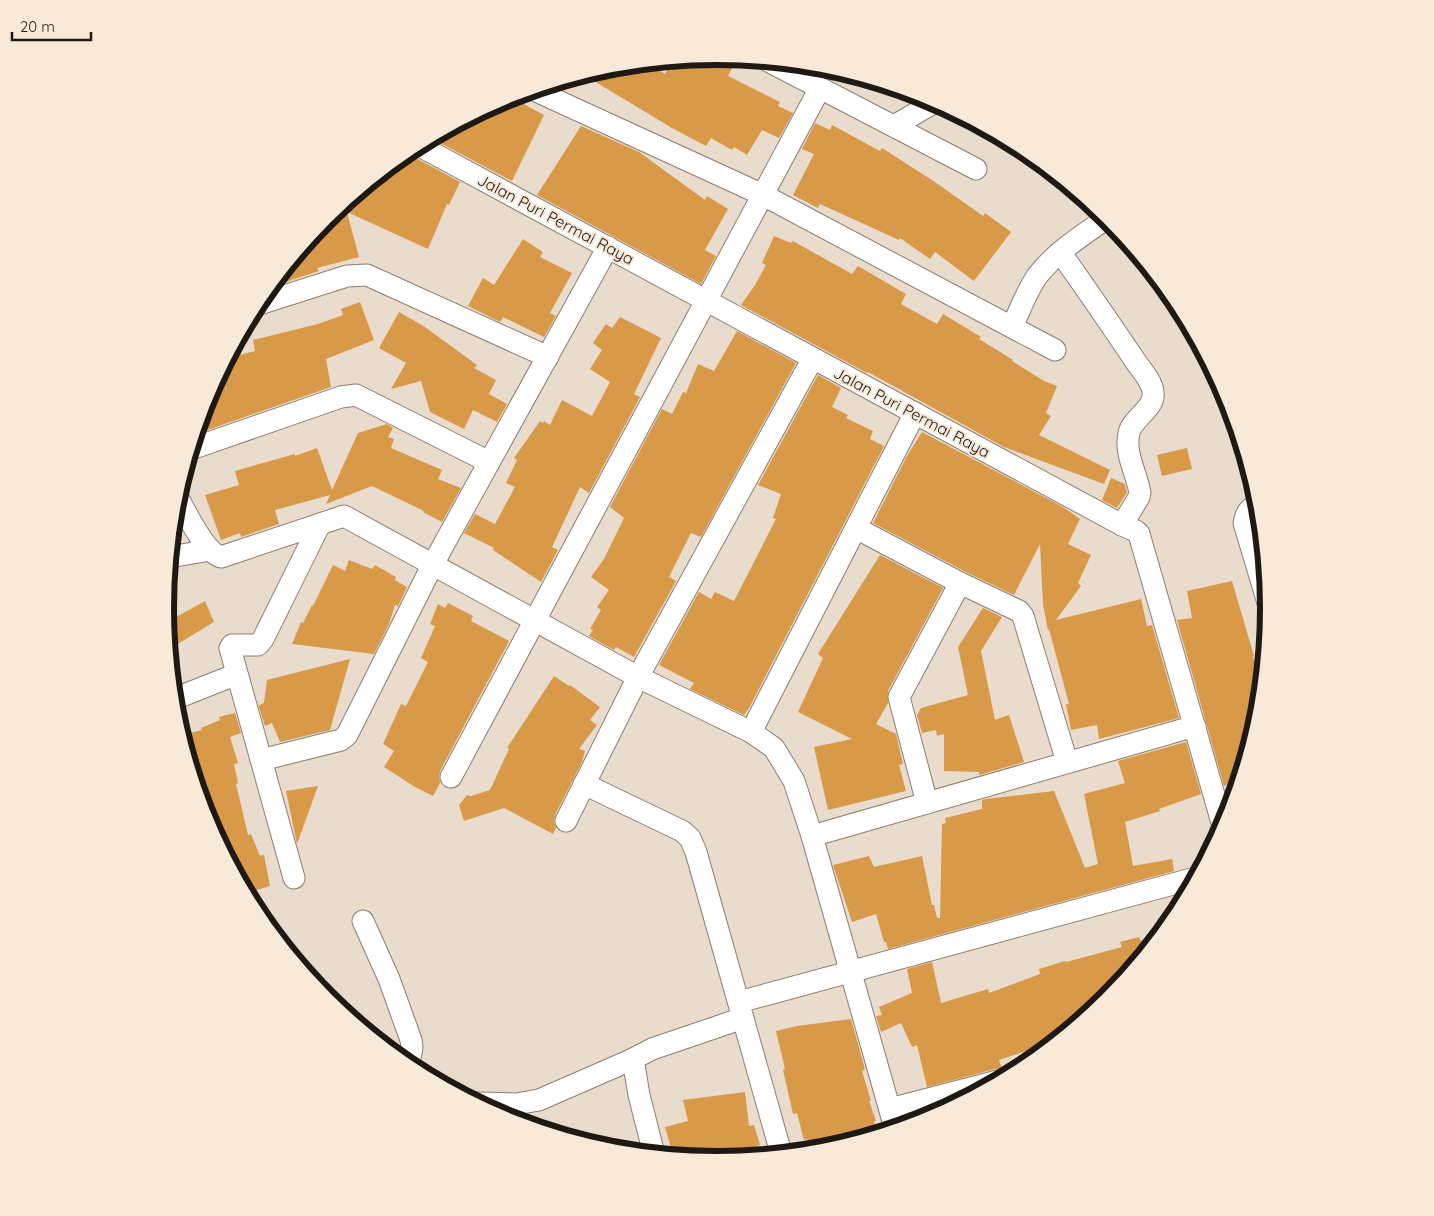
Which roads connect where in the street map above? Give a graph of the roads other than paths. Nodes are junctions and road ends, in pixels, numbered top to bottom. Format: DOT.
graph roads {
  1 [pos="785,70"];
  2 [pos="820,88"];
  3 [pos="542,94"];
  4 [pos="927,107"];
  5 [pos="894,126"];
  6 [pos="427,150"];
  7 [pos="976,169"];
  8 [pos="763,194"];
  9 [pos="1100,223"];
  10 [pos="608,248"];
  11 [pos="1060,252"];
  12 [pos="706,300"];
  13 [pos="270,301"];
  14 [pos="1012,327"];
  15 [pos="1055,350"];
  16 [pos="548,357"];
  17 [pos="813,358"];
  18 [pos="915,413"];
  19 [pos="199,447"];
  20 [pos="489,462"];
  21 [pos="183,507"];
  22 [pos="1251,508"];
  23 [pos="320,524"];
  24 [pos="1122,525"];
  25 [pos="856,528"];
  26 [pos="210,550"];
  27 [pos="177,556"];
  28 [pos="433,564"];
  29 [pos="1259,573"];
  30 [pos="960,583"];
  31 [pos="535,620"];
  32 [pos="237,674"];
  33 [pos="638,677"];
  34 [pos="182,697"];
  35 [pos="1195,726"];
  36 [pos="751,732"];
  37 [pos="261,760"];
  38 [pos="1067,762"];
  39 [pos="451,777"];
  40 [pos="584,784"];
  41 [pos="927,803"];
  42 [pos="1220,814"];
  43 [pos="566,820"];
  44 [pos="812,836"];
  45 [pos="294,878"];
  46 [pos="1187,880"];
  47 [pos="363,921"];
  48 [pos="851,971"];
  49 [pos="741,1010"];
  50 [pos="409,1055"];
  51 [pos="633,1059"];
  52 [pos="949,1099"];
  53 [pos="495,1103"];
  54 [pos="893,1119"];
  55 [pos="652,1147"];
  56 [pos="779,1147"];
  1 -- 2 [label="street"];
  2 -- 5 [label="street"];
  2 -- 8 [label="street"];
  3 -- 8 [label="street"];
  4 -- 5 [label="street"];
  5 -- 7 [label="street"];
  6 -- 10 [label="street, Jalan Puri Permai Raya"];
  8 -- 12 [label="street"];
  8 -- 14 [label="street"];
  9 -- 11 [label="street"];
  10 -- 12 [label="street, Jalan Puri Permai Raya"];
  10 -- 16 [label="street"];
  11 -- 14 [label="street"];
  11 -- 24 [label="street"];
  12 -- 17 [label="street, Jalan Puri Permai Raya"];
  12 -- 31 [label="street"];
  13 -- 16 [label="street"];
  14 -- 15 [label="street"];
  16 -- 20 [label="street"];
  17 -- 18 [label="street, Jalan Puri Permai Raya"];
  17 -- 33 [label="street"];
  18 -- 24 [label="street, Jalan Puri Permai Raya"];
  18 -- 25 [label="street"];
  19 -- 20 [label="street"];
  20 -- 28 [label="street"];
  21 -- 26 [label="street"];
  22 -- 29 [label="street"];
  23 -- 26 [label="street"];
  23 -- 28 [label="street"];
  23 -- 32 [label="street"];
  24 -- 35 [label="street, Jalan Puri Permai Raya"];
  25 -- 30 [label="street"];
  25 -- 36 [label="street"];
  26 -- 27 [label="street"];
  28 -- 31 [label="street"];
  28 -- 37 [label="street"];
  30 -- 38 [label="street"];
  30 -- 41 [label="street"];
  31 -- 33 [label="street"];
  31 -- 39 [label="street"];
  32 -- 34 [label="street"];
  32 -- 37 [label="street"];
  33 -- 36 [label="street"];
  33 -- 40 [label="street"];
  35 -- 38 [label="street"];
  35 -- 42 [label="street, Jalan Puri Permai Raya"];
  36 -- 44 [label="street"];
  37 -- 45 [label="street"];
  38 -- 41 [label="street"];
  40 -- 43 [label="street"];
  40 -- 49 [label="street"];
  41 -- 44 [label="street"];
  44 -- 48 [label="street"];
  46 -- 48 [label="street"];
  47 -- 50 [label="street"];
  48 -- 49 [label="street"];
  48 -- 54 [label="street"];
  49 -- 51 [label="street"];
  49 -- 56 [label="street"];
  51 -- 53 [label="street"];
  51 -- 55 [label="street"];
  52 -- 54 [label="street"];
}
